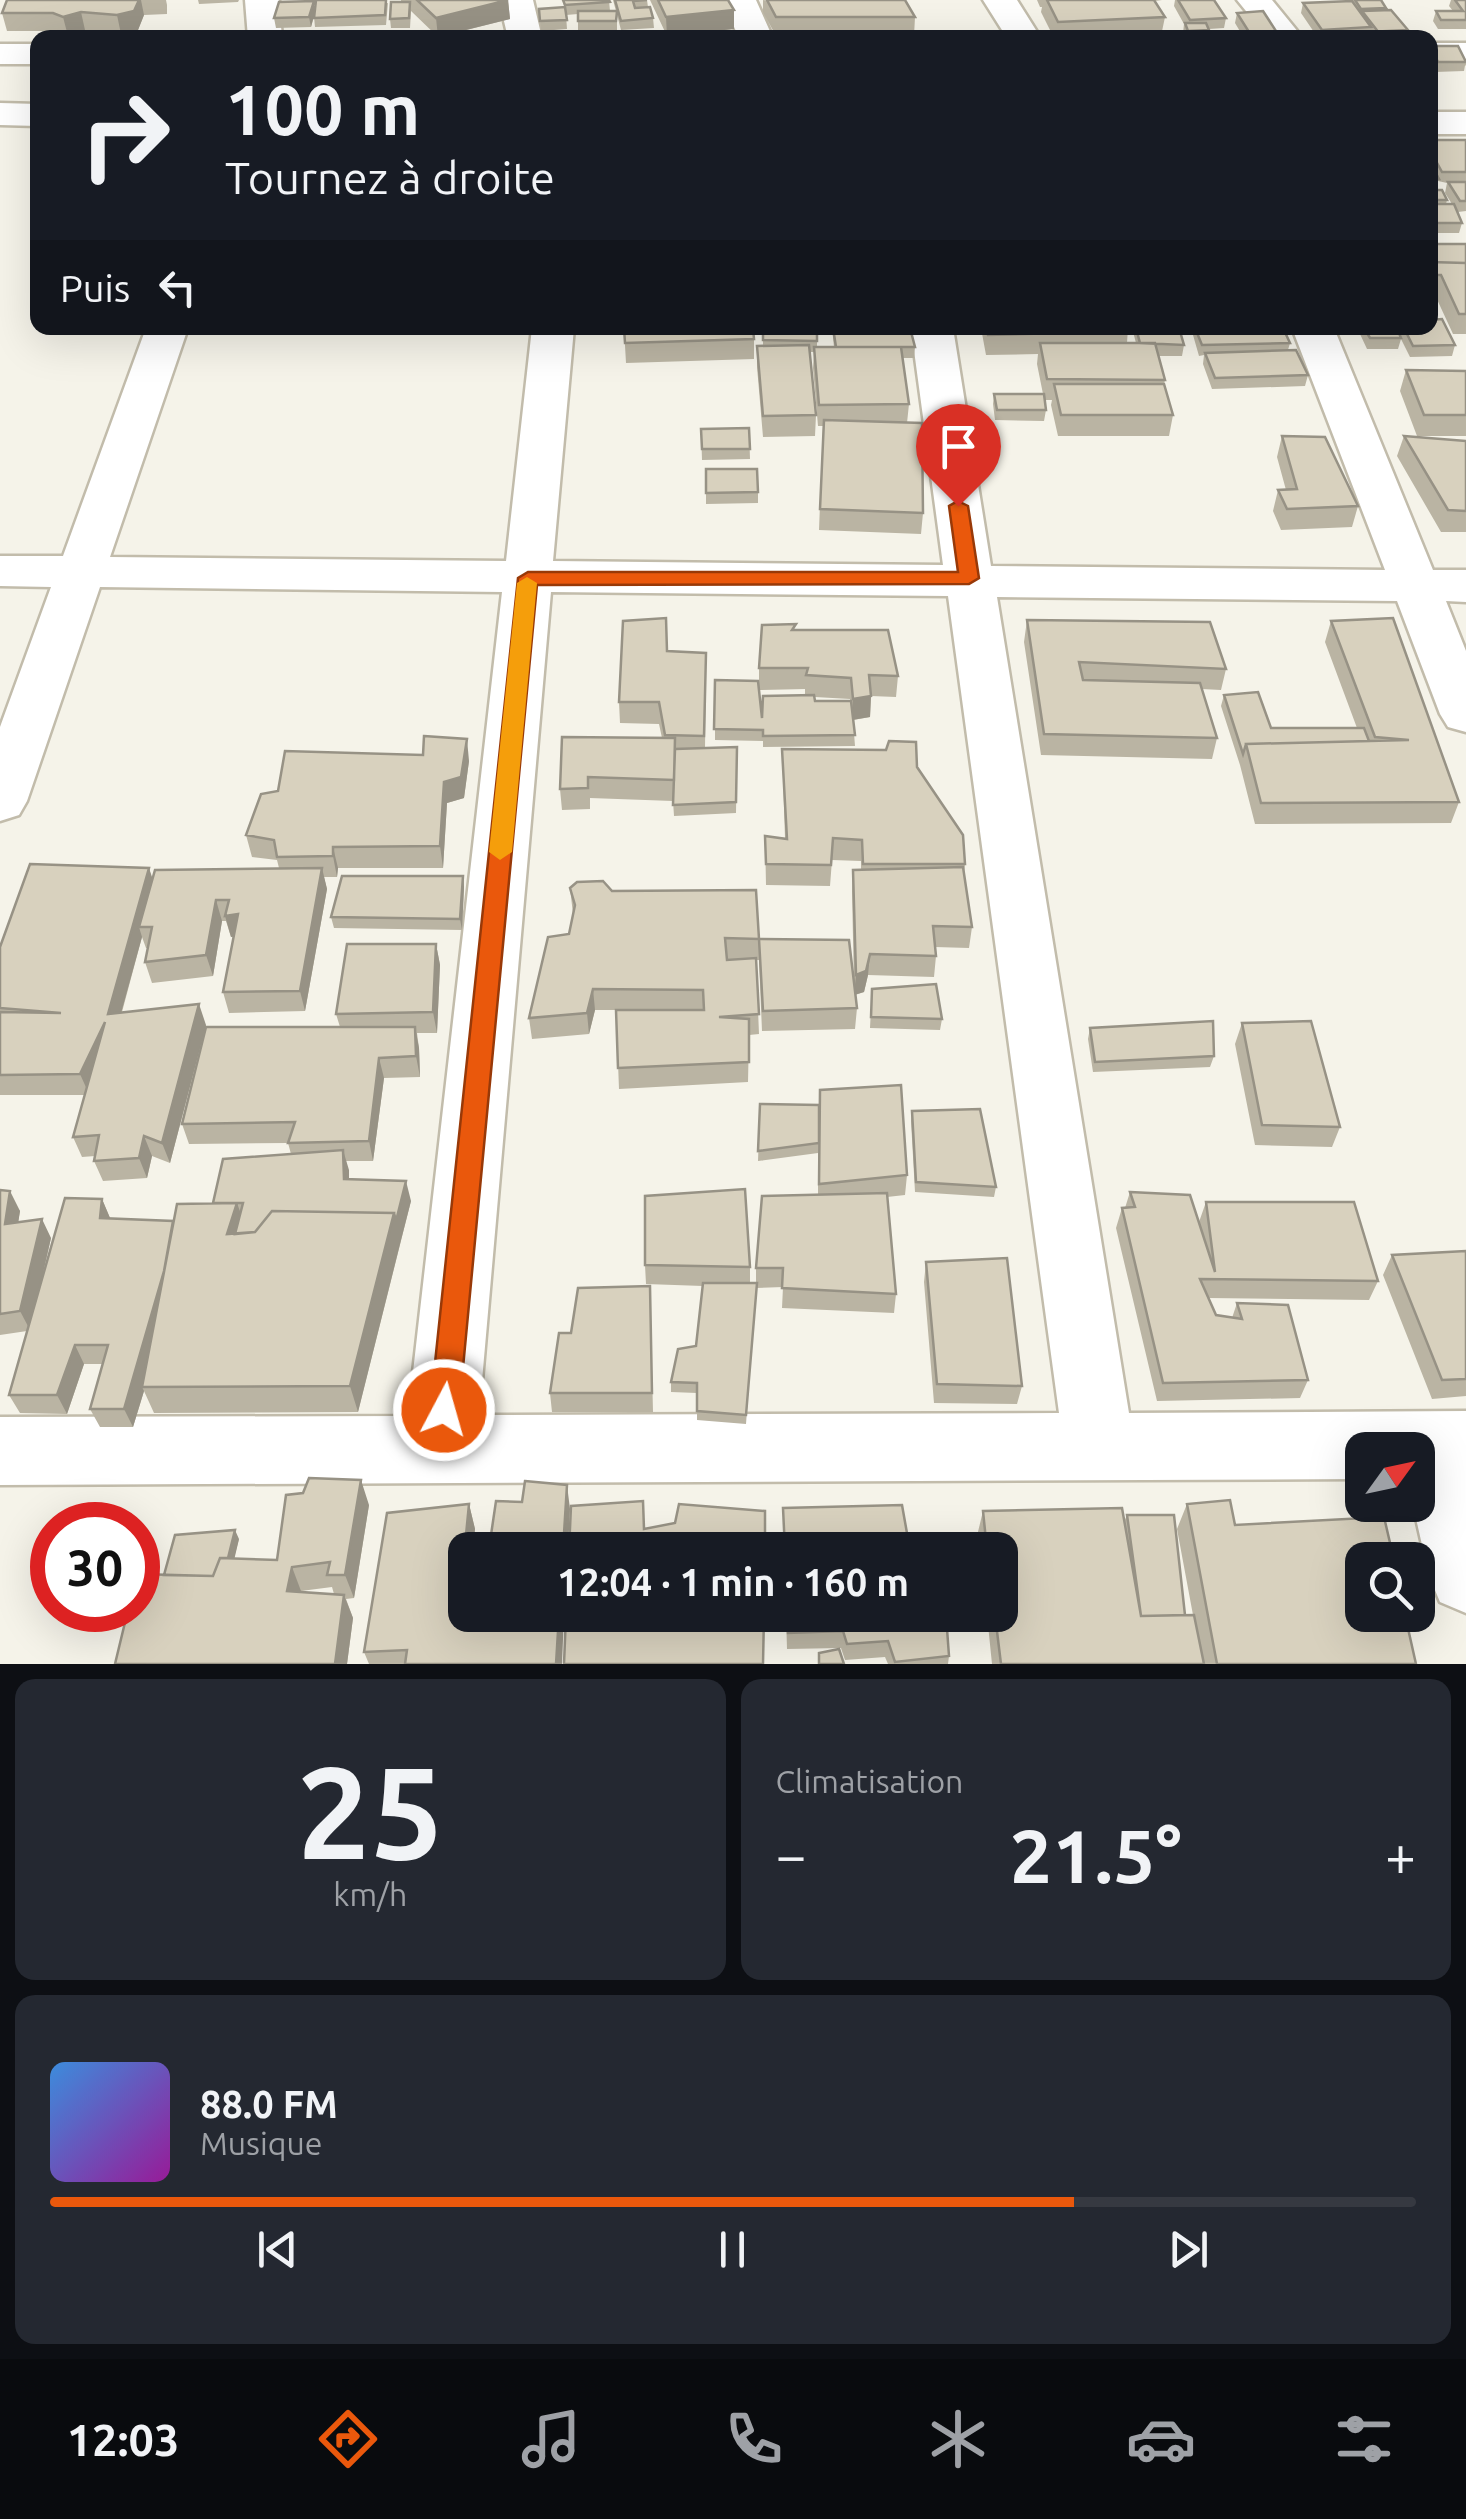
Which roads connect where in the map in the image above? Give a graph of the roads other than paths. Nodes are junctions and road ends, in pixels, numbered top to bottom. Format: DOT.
graph roads {
  1 [pos="262,0"];
  2 [pos="516,0"];
  3 [pos="738,0"];
  4 [pos="1000,0"];
  5 [pos="1254,0"];
  6 [pos="264,30"];
  7 [pos="523,30"];
  8 [pos="752,30"];
  9 [pos="1019,30"];
  10 [pos="1279,30"];
  11 [pos="1438,53"];
  12 [pos="1466,53"];
  13 [pos="0,54"];
  14 [pos="30,54"];
  15 [pos="0,88"];
  16 [pos="30,88"];
  17 [pos="1438,98"];
  18 [pos="1466,98"];
  19 [pos="0,114"];
  20 [pos="30,115"];
  21 [pos="1438,122"];
  22 [pos="1466,123"];
  23 [pos="165,335"];
  24 [pos="552,335"];
  25 [pos="933,335"];
  26 [pos="1316,335"];
  27 [pos="0,571"];
  28 [pos="80,572"];
  29 [pos="528,578"];
  30 [pos="969,578"];
  31 [pos="1415,586"];
  32 [pos="1466,586"];
  33 [pos="1466,714"];
  34 [pos="0,801"];
  35 [pos="1451,1445"];
  36 [pos="1099,1447"];
  37 [pos="440,1450"];
  38 [pos="1,1456"];
  39 [pos="1466,1576"];
  1 -- 6 [label="street"];
  2 -- 7 [label="street"];
  3 -- 8 [label="street"];
  4 -- 9 [label="street"];
  5 -- 10 [label="street"];
  11 -- 12 [label="street"];
  13 -- 14 [label="street"];
  15 -- 16 [label="street"];
  17 -- 18 [label="street"];
  19 -- 20 [label="street"];
  21 -- 22 [label="street"];
  23 -- 28 [label="street"];
  24 -- 29 [label="street"];
  25 -- 30 [label="street"];
  26 -- 31 [label="street"];
  27 -- 28 [label="street"];
  28 -- 29 [label="street"];
  28 -- 34 [label="street"];
  29 -- 30 [label="street"];
  29 -- 37 [label="street"];
  30 -- 31 [label="street"];
  30 -- 36 [label="street"];
  31 -- 32 [label="street"];
  31 -- 33 [label="street"];
  35 -- 36 [label="street"];
  35 -- 39 [label="street"];
  36 -- 37 [label="street"];
  37 -- 38 [label="street"];
}
